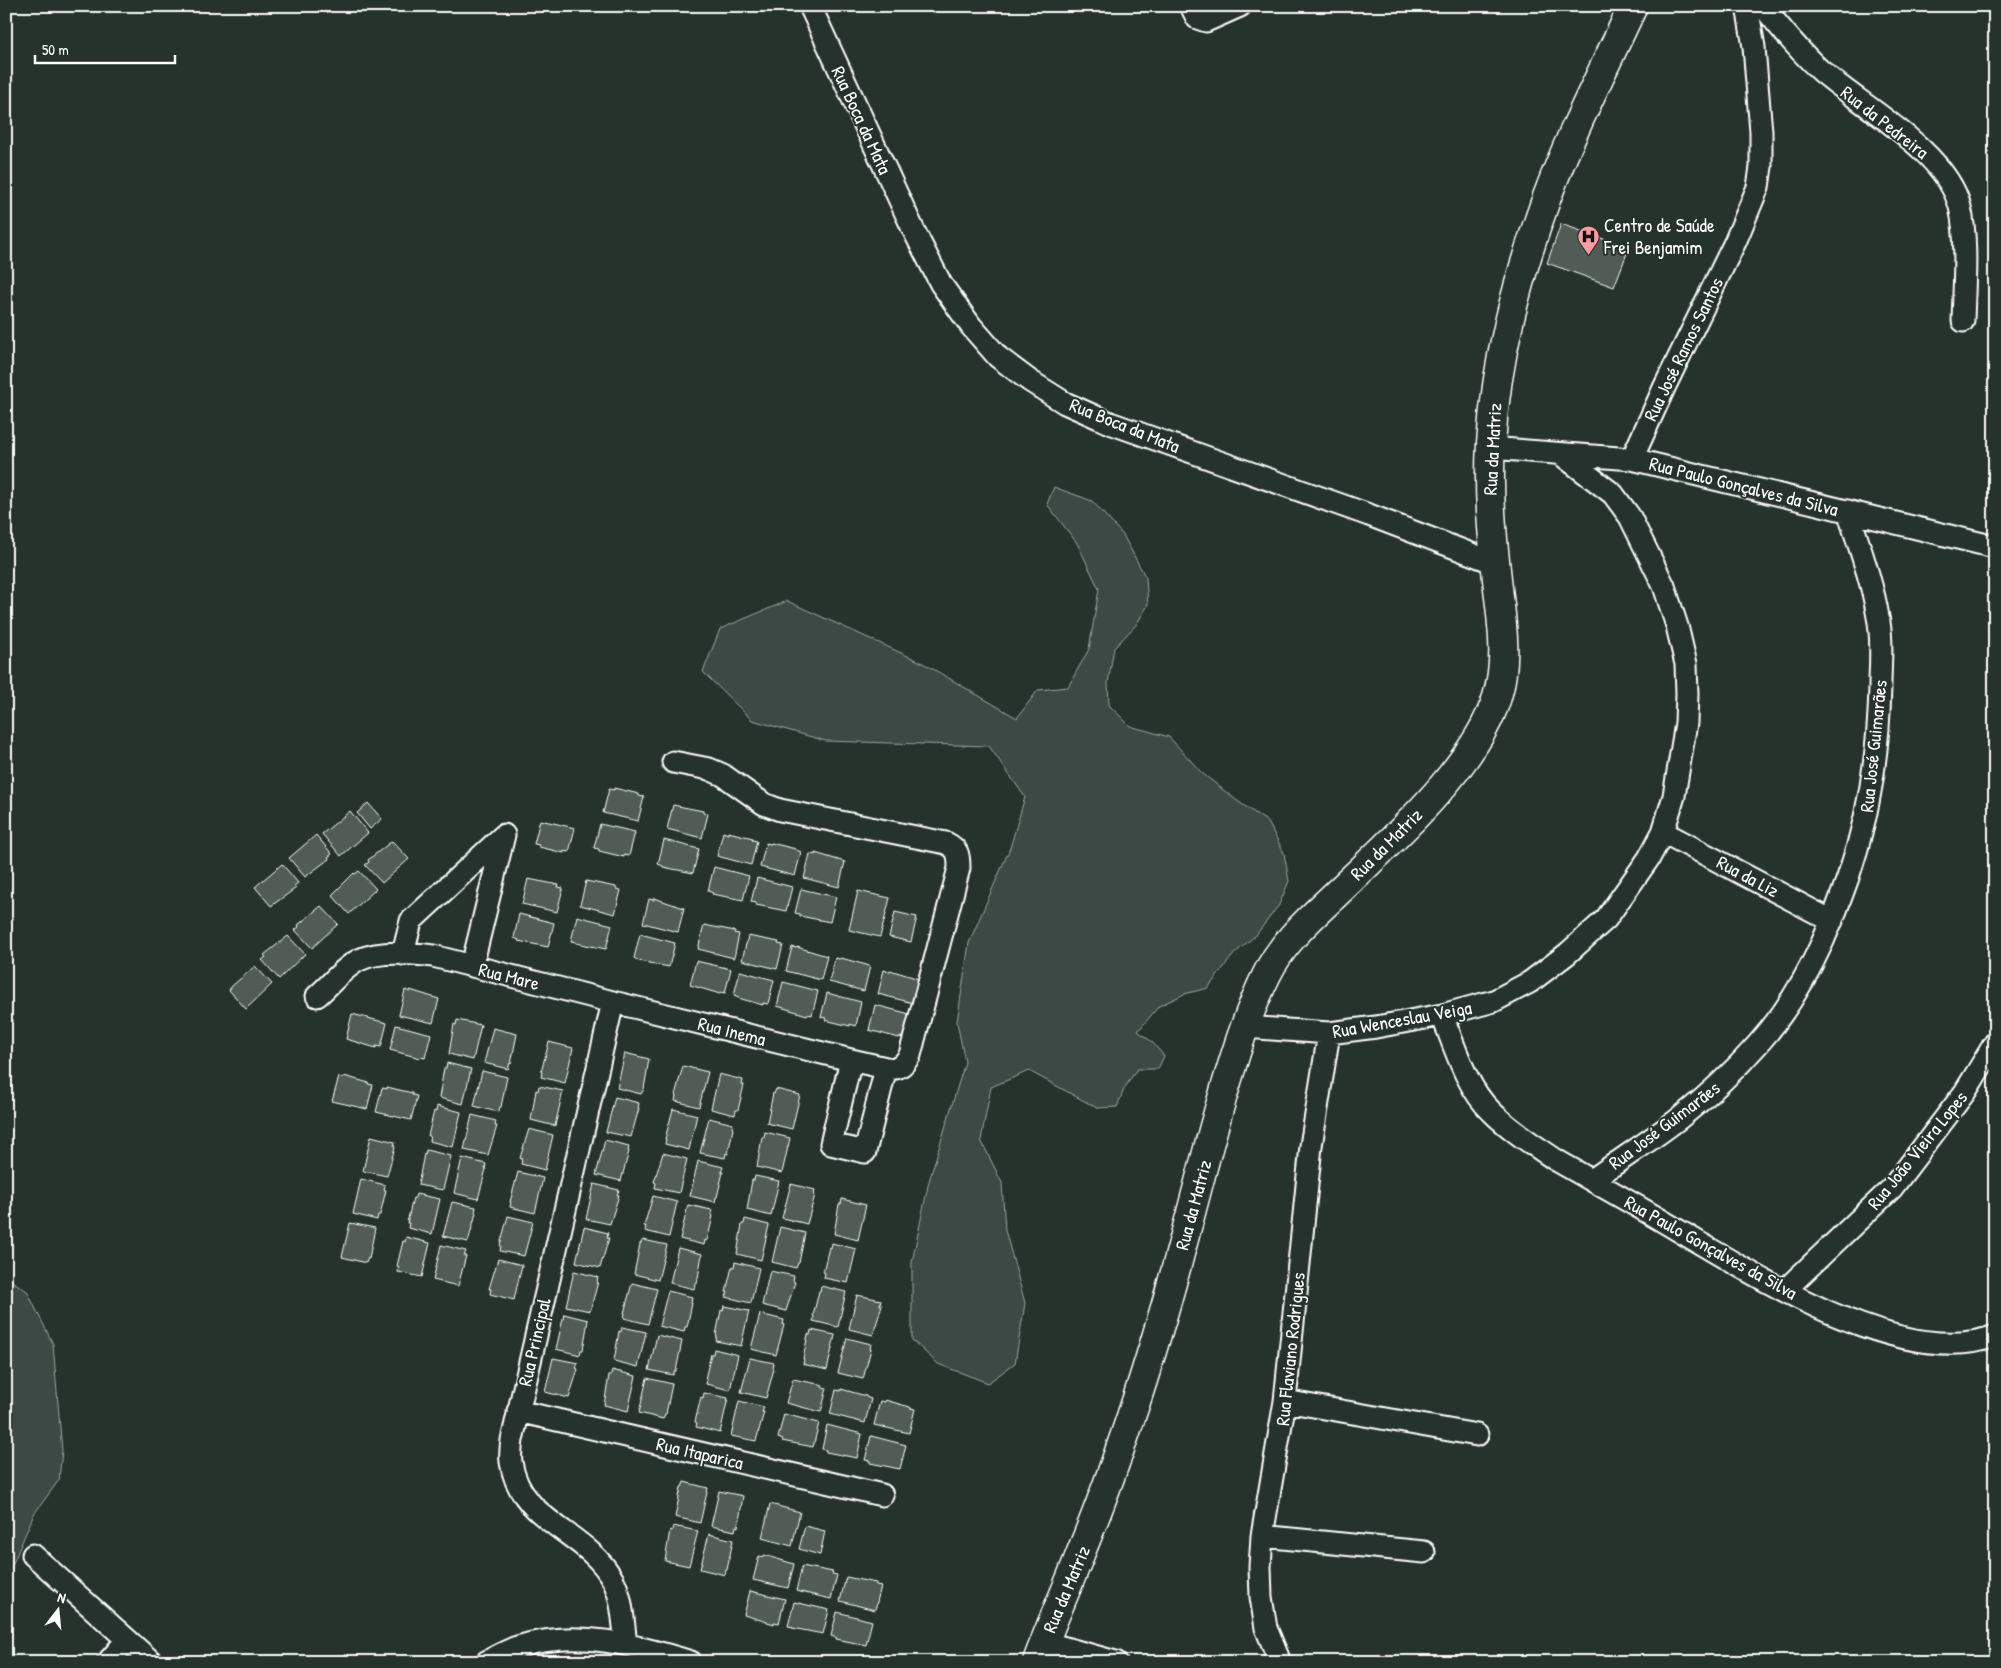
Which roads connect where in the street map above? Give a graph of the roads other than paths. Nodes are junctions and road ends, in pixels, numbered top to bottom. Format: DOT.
graph roads {
  1 [pos="810,6"];
  2 [pos="1191,6"];
  3 [pos="1240,6"];
  4 [pos="1633,6"];
  5 [pos="1747,6"];
  6 [pos="1763,6"];
  7 [pos="1963,321"];
  8 [pos="1490,448"];
  9 [pos="1562,455"];
  10 [pos="1632,459"];
  11 [pos="1848,511"];
  12 [pos="1995,547"];
  13 [pos="1495,563"];
  14 [pos="673,762"];
  15 [pos="1663,832"];
  16 [pos="1832,921"];
  17 [pos="403,954"];
  18 [pos="472,966"];
  19 [pos="317,996"];
  20 [pos="613,1002"];
  21 [pos="1442,1015"];
  22 [pos="1245,1027"];
  23 [pos="1329,1033"];
  24 [pos="1995,1043"];
  25 [pos="851,1060"];
  26 [pos="886,1068"];
  27 [pos="1592,1180"];
  28 [pos="1785,1290"];
  29 [pos="1995,1336"];
  30 [pos="1285,1401"];
  31 [pos="518,1411"];
  32 [pos="1478,1435"];
  33 [pos="882,1495"];
  34 [pos="1262,1536"];
  35 [pos="1424,1552"];
  36 [pos="34,1555"];
  37 [pos="127,1640"];
  38 [pos="626,1644"];
  39 [pos="1040,1652"];
  40 [pos="108,1662"];
  41 [pos="152,1662"];
  42 [pos="486,1662"];
  43 [pos="691,1662"];
  44 [pos="1116,1662"];
  45 [pos="1280,1662"];
  1 -- 13 [label="street, Rua Boca da Mata"];
  2 -- 3 [label="street"];
  4 -- 8 [label="main road, Rua da Matriz"];
  5 -- 10 [label="street, Rua José Ramos Santos"];
  6 -- 7 [label="street, Rua da Pedreira"];
  8 -- 9 [label="street, Rua Paulo Gonçalves da Silva"];
  8 -- 13 [label="main road, Rua da Matriz"];
  9 -- 10 [label="street, Rua Paulo Gonçalves da Silva"];
  9 -- 15 [label="street, Rua Wenceslau Veiga"];
  10 -- 11 [label="street, Rua Paulo Gonçalves da Silva"];
  11 -- 12 [label="street, Rua Paulo Gonçalves da Silva"];
  11 -- 16 [label="street, Rua José Guimarães"];
  13 -- 22 [label="main road, Rua da Matriz"];
  14 -- 26 [label="street"];
  15 -- 16 [label="street, Rua da Liz"];
  15 -- 21 [label="street, Rua Wenceslau Veiga"];
  16 -- 27 [label="street, Rua José Guimarães"];
  17 -- 18 [label="street, Rua Mare"];
  17 -- 18 [label="street"];
  17 -- 19 [label="street, Rua Mare"];
  18 -- 20 [label="street, Rua Mare"];
  20 -- 25 [label="street, Rua Inema"];
  20 -- 31 [label="street, Rua Principal"];
  21 -- 23 [label="street, Rua Wenceslau Veiga"];
  21 -- 27 [label="street, Rua Paulo Gonçalves da Silva"];
  22 -- 23 [label="street, Rua Wenceslau Veiga"];
  22 -- 39 [label="main road, Rua da Matriz"];
  23 -- 30 [label="street, Rua Flaviano Rodrigues"];
  24 -- 28 [label="street, Rua João Vieira Lopes"];
  25 -- 26 [label="street, Rua Inema"];
  25 -- 26 [label="street"];
  27 -- 28 [label="street, Rua Paulo Gonçalves da Silva"];
  28 -- 29 [label="street, Rua Paulo Gonçalves da Silva"];
  30 -- 32 [label="street"];
  30 -- 34 [label="street, Rua Flaviano Rodrigues"];
  31 -- 33 [label="street, Rua Itaparica"];
  31 -- 38 [label="street, Rua Principal"];
  34 -- 35 [label="street"];
  34 -- 45 [label="street, Rua Flaviano Rodrigues"];
  36 -- 37 [label="street"];
  37 -- 40 [label="street"];
  37 -- 41 [label="street"];
  38 -- 42 [label="street"];
  38 -- 43 [label="street"];
  39 -- 44 [label="street"];
}
